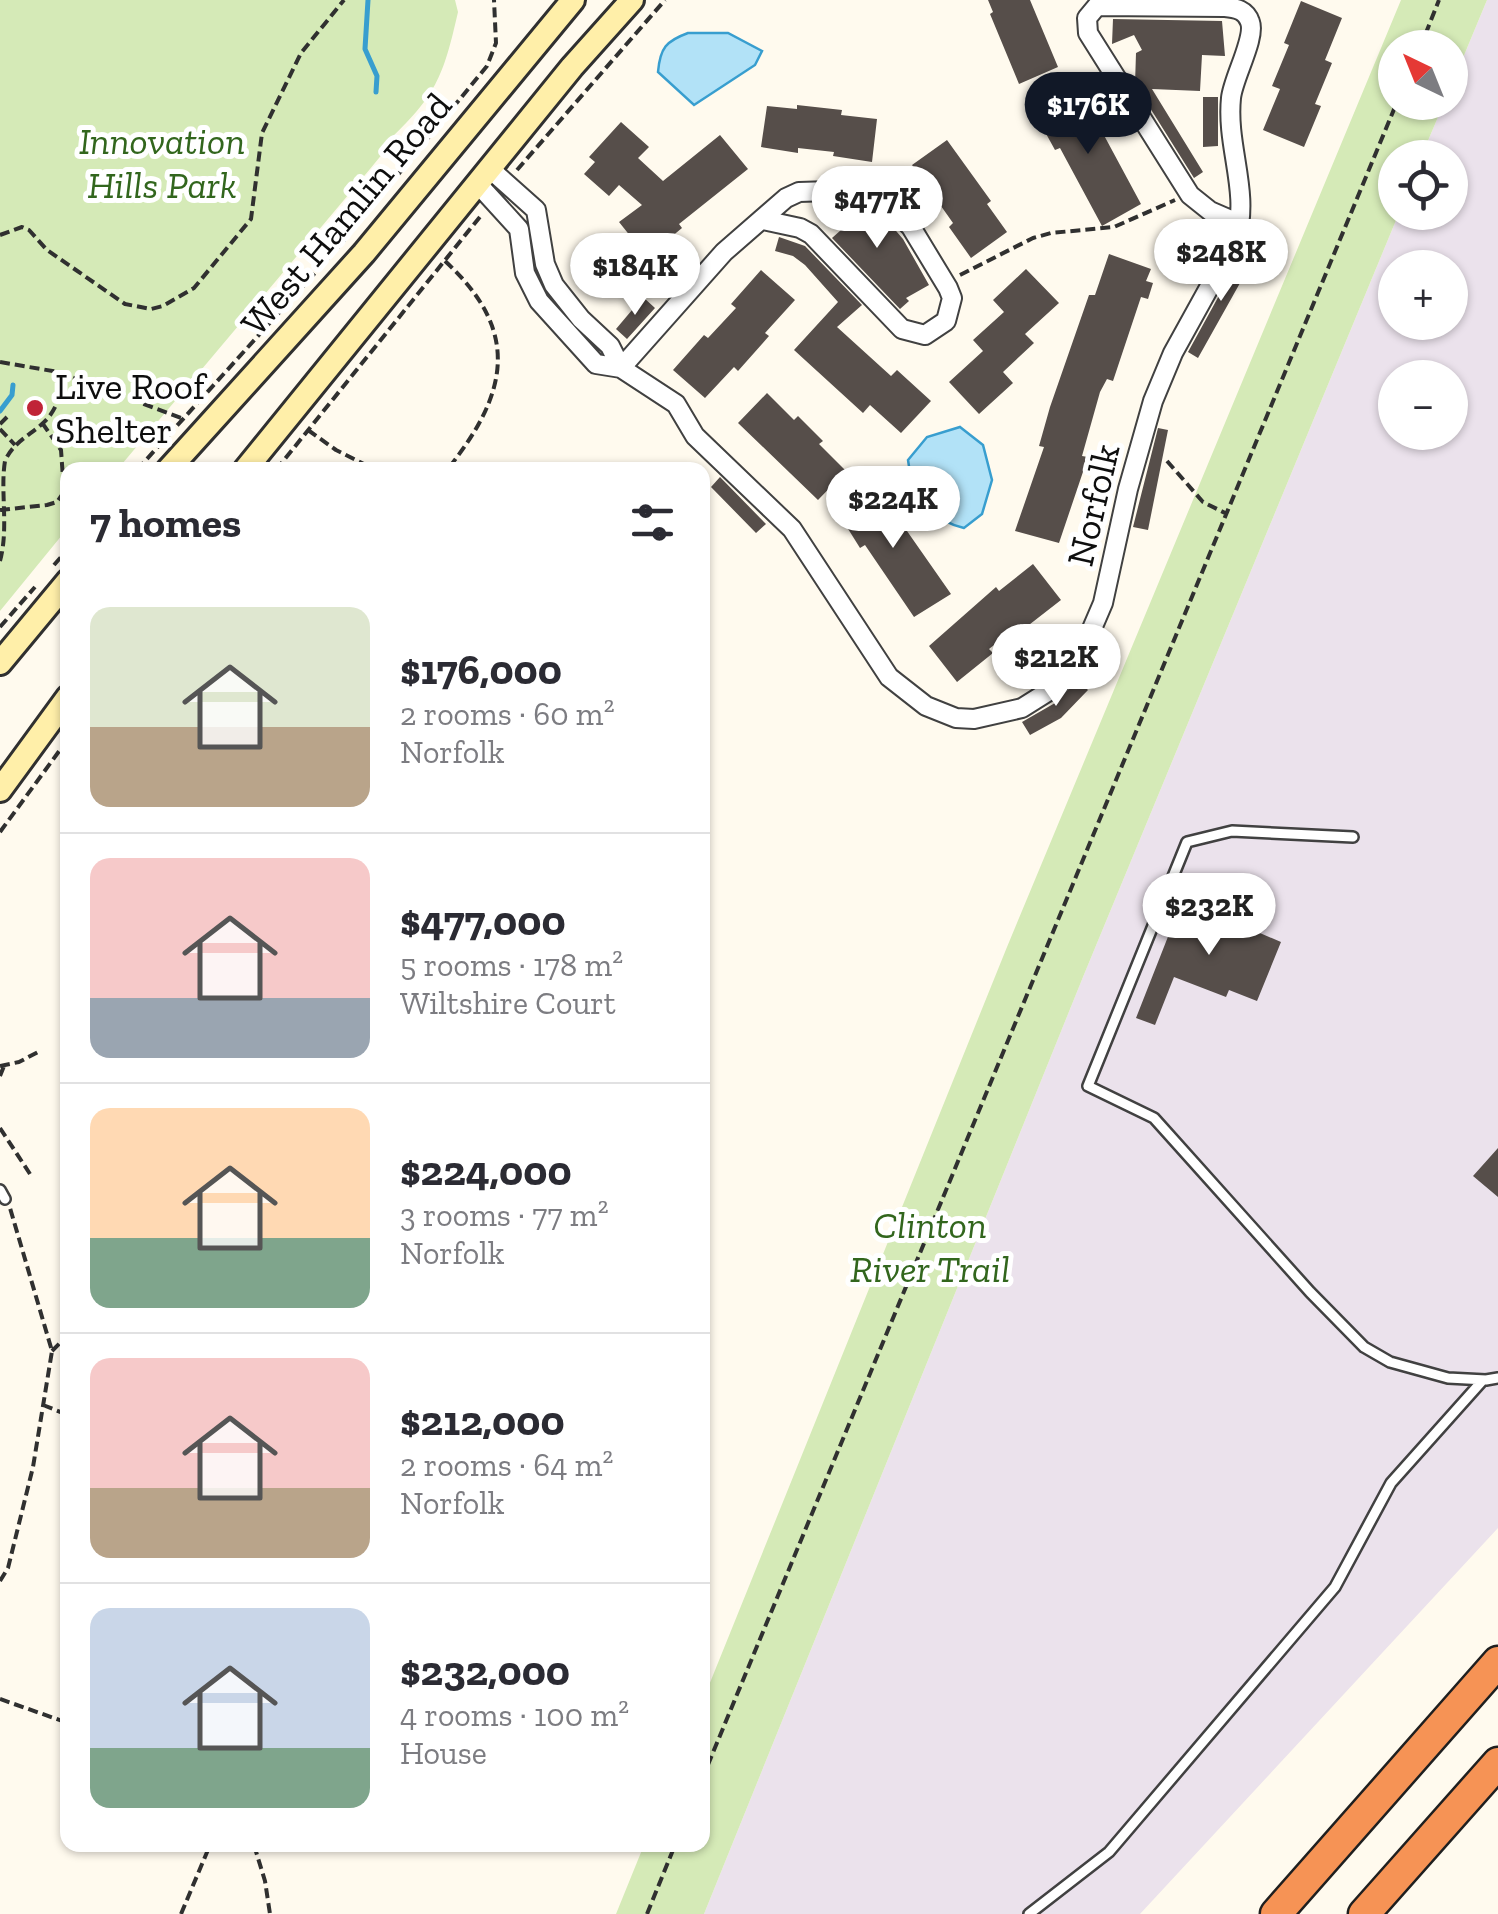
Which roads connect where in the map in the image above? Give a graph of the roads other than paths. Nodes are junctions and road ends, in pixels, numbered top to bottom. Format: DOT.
graph roads {
  1 [pos="573,0"];
  2 [pos="632,0"];
  3 [pos="466,128"];
  4 [pos="491,178"];
  5 [pos="763,220"];
  6 [pos="1240,224"];
  7 [pos="540,225"];
  8 [pos="520,235"];
  9 [pos="581,319"];
  10 [pos="566,334"];
  11 [pos="621,368"];
  12 [pos="175,462"];
  13 [pos="251,462"];
  14 [pos="60,591"];
  15 [pos="0,663"];
  16 [pos="60,708"];
  17 [pos="0,790"];
  18 [pos="1354,836"];
  19 [pos="1498,1378"];
  20 [pos="1483,1380"];
  21 [pos="1498,1662"];
  22 [pos="1498,1762"];
  23 [pos="1029,1914"];
  24 [pos="1276,1914"];
  25 [pos="1364,1914"];
  1 -- 3 [label="main road, West Hamlin Road"];
  2 -- 4 [label="main road"];
  3 -- 4 [label="main road"];
  3 -- 12 [label="main road, West Hamlin Road"];
  4 -- 7 [label="street, Norfolk"];
  4 -- 8 [label="street, Norfolk"];
  4 -- 13 [label="main road"];
  5 -- 5 [label="street"];
  5 -- 11 [label="street"];
  6 -- 6 [label="street, Norfolk"];
  6 -- 11 [label="street, Norfolk"];
  7 -- 8 [label="street"];
  7 -- 9 [label="street, Norfolk"];
  8 -- 10 [label="street, Norfolk"];
  9 -- 10 [label="street"];
  9 -- 11 [label="street, Norfolk"];
  10 -- 11 [label="street, Norfolk"];
  14 -- 15 [label="main road"];
  16 -- 17 [label="main road"];
  18 -- 20 [label="lane"];
  19 -- 20 [label="lane"];
  20 -- 23 [label="lane"];
  21 -- 24 [label="highway"];
  22 -- 25 [label="highway"];
}
